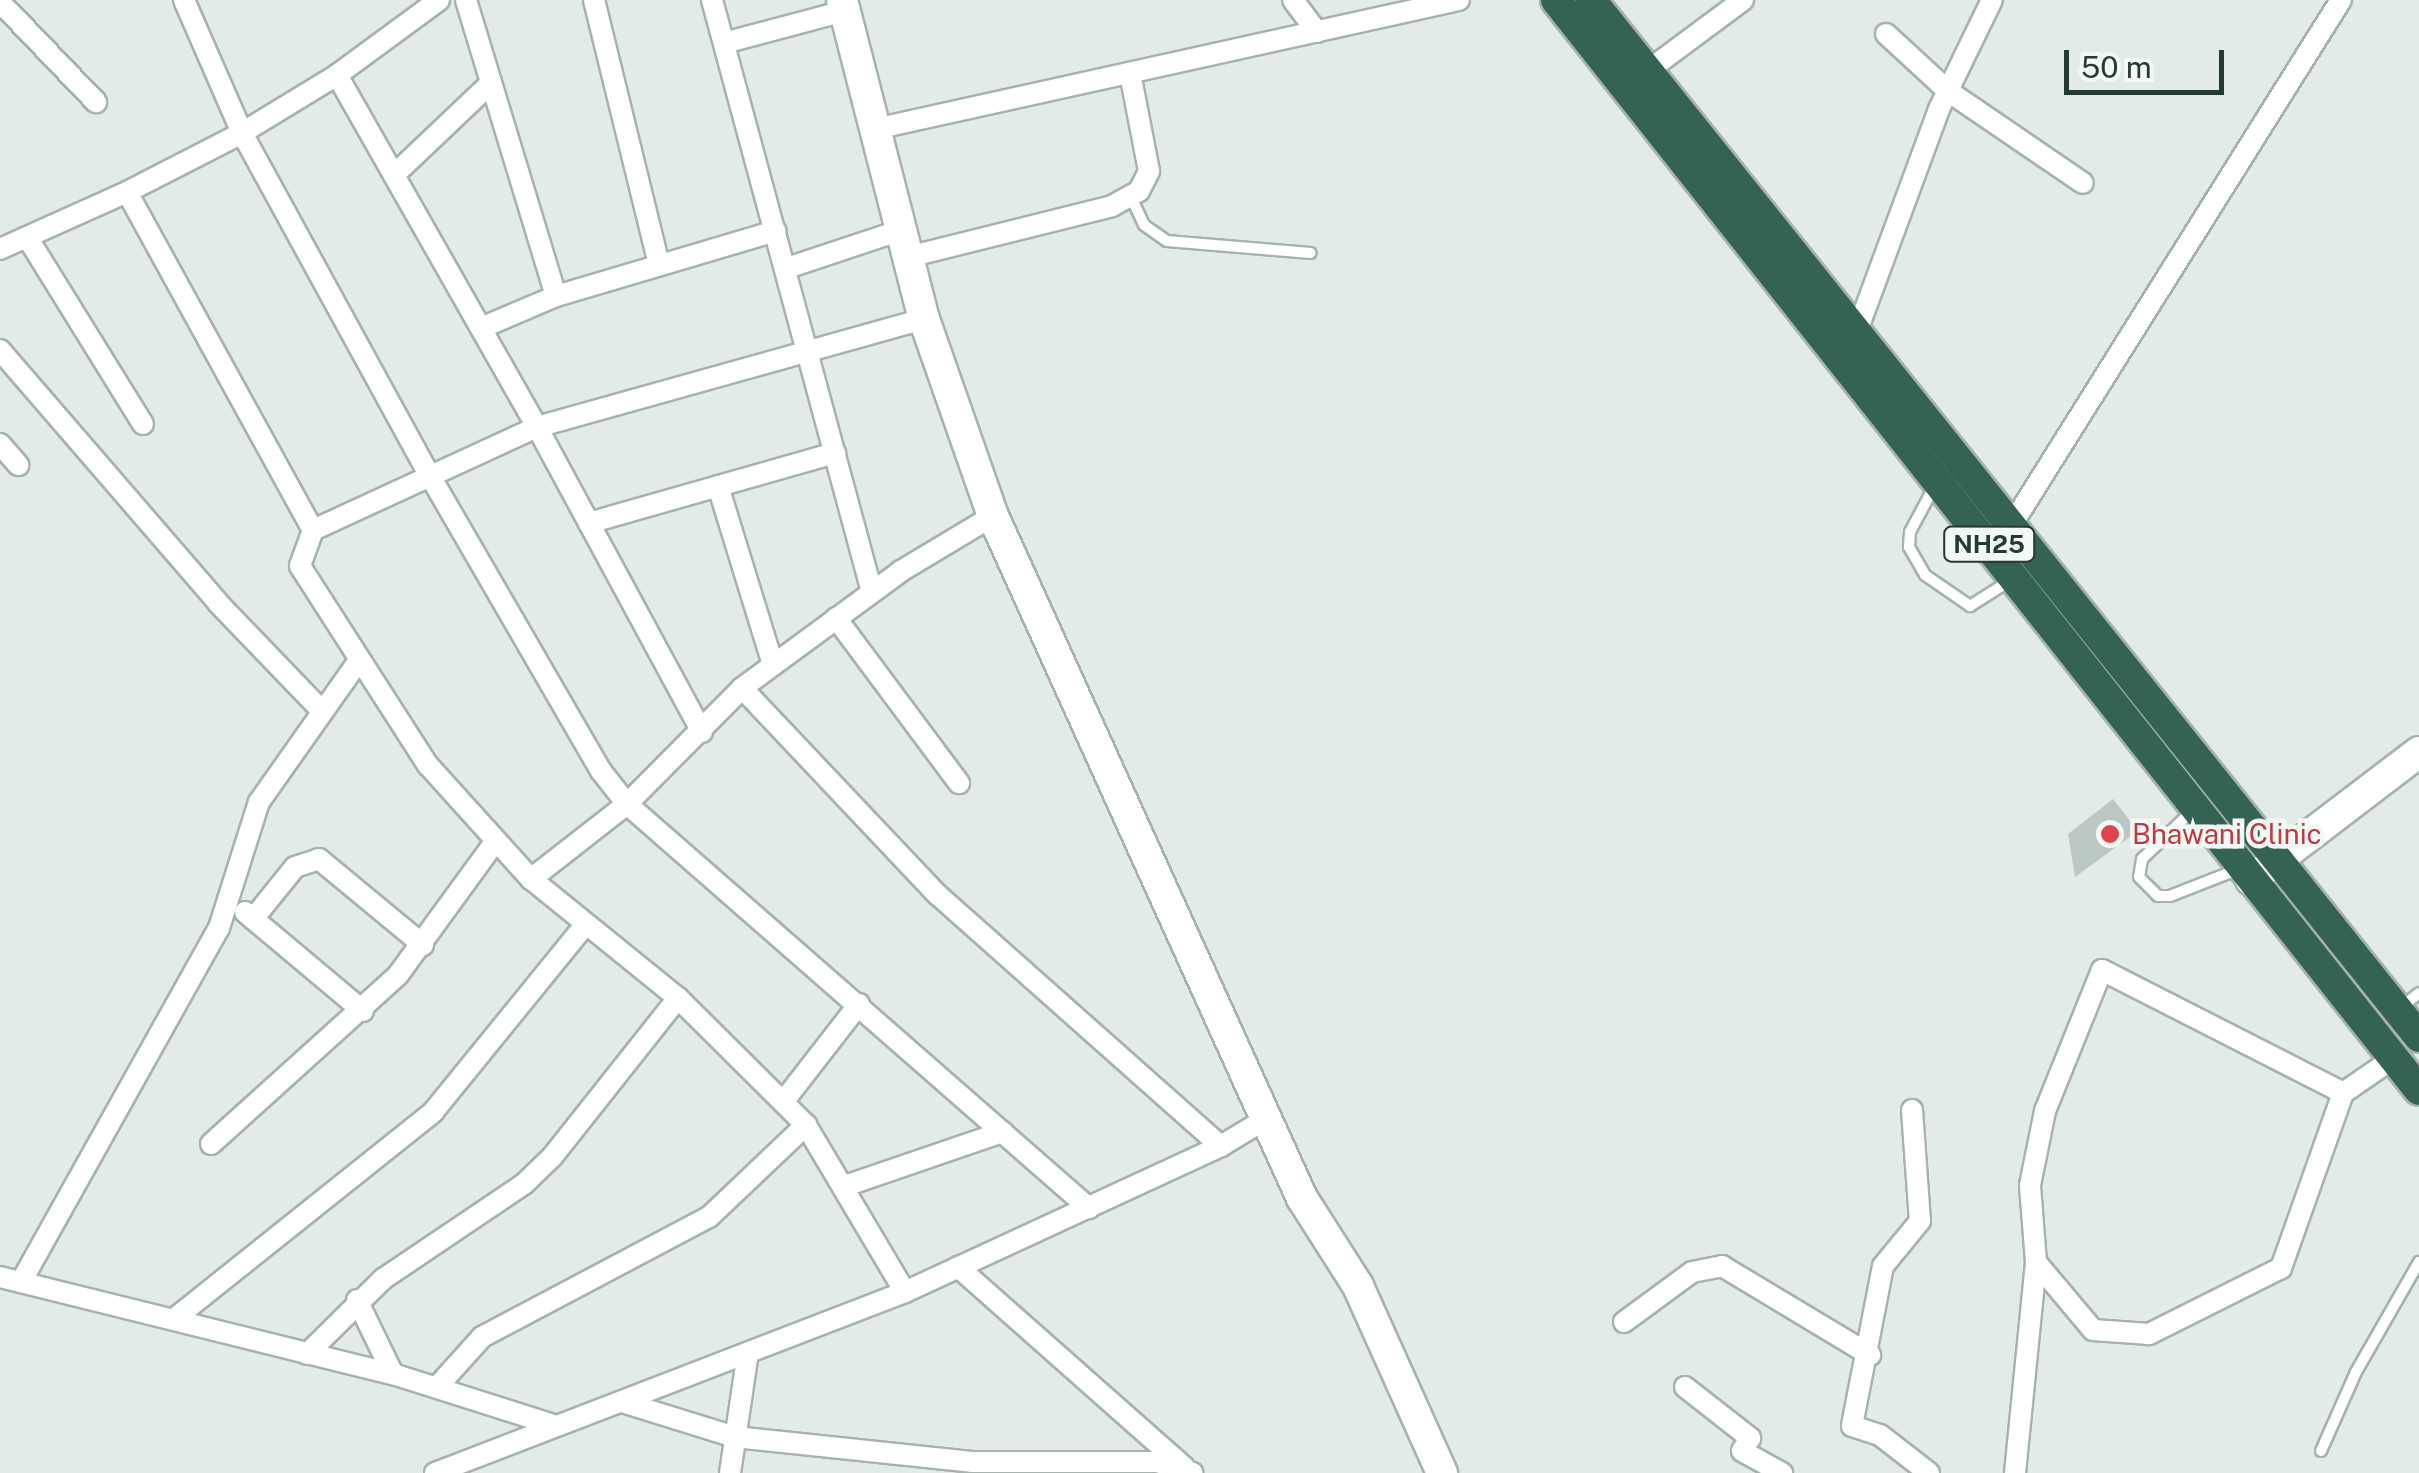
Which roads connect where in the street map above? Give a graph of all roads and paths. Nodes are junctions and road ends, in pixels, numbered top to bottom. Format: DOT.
graph roads {
  1 [pos="184,0"];
  2 [pos="439,0"];
  3 [pos="466,0"];
  4 [pos="594,0"];
  5 [pos="712,0"];
  6 [pos="1293,0"];
  7 [pos="1459,0"];
  8 [pos="1556,0"];
  9 [pos="1591,0"];
  10 [pos="1742,0"];
  11 [pos="1992,0"];
  12 [pos="2341,0"];
  13 [pos="0,2"];
  14 [pos="843,6"];
  15 [pos="1317,32"];
  16 [pos="1886,34"];
  17 [pos="724,43"];
  18 [pos="1646,72"];
  19 [pos="1130,73"];
  20 [pos="337,75"];
  21 [pos="491,83"];
  22 [pos="1948,91"];
  23 [pos="96,102"];
  24 [pos="875,130"];
  25 [pos="242,133"];
  26 [pos="394,176"];
  27 [pos="2082,183"];
  28 [pos="128,192"];
  29 [pos="1130,197"];
  30 [pos="776,231"];
  31 [pos="27,237"];
  32 [pos="904,243"];
  33 [pos="0,249"];
  34 [pos="1310,254"];
  35 [pos="659,265"];
  36 [pos="787,268"];
  37 [pos="556,296"];
  38 [pos="924,318"];
  39 [pos="481,328"];
  40 [pos="1857,331"];
  41 [pos="0,350"];
  42 [pos="810,351"];
  43 [pos="143,424"];
  44 [pos="537,428"];
  45 [pos="0,444"];
  46 [pos="835,453"];
  47 [pos="18,465"];
  48 [pos="430,476"];
  49 [pos="1938,480"];
  50 [pos="718,486"];
  51 [pos="993,516"];
  52 [pos="589,523"];
  53 [pos="2012,526"];
  54 [pos="313,530"];
  55 [pos="2016,576"];
  56 [pos="872,592"];
  57 [pos="836,618"];
  58 [pos="357,662"];
  59 [pos="773,665"];
  60 [pos="742,688"];
  61 [pos="320,708"];
  62 [pos="702,732"];
  63 [pos="2419,752"];
  64 [pos="959,783"];
  65 [pos="627,804"];
  66 [pos="2196,807"];
  67 [pos="495,842"];
  68 [pos="2273,855"];
  69 [pos="2247,874"];
  70 [pos="532,879"];
  71 [pos="232,902"];
  72 [pos="253,919"];
  73 [pos="586,924"];
  74 [pos="423,945"];
  75 [pos="678,998"];
  76 [pos="2408,1002"];
  77 [pos="859,1004"];
  78 [pos="364,1011"];
  79 [pos="2419,1037"];
  80 [pos="2394,1058"];
  81 [pos="2419,1090"];
  82 [pos="2343,1093"];
  83 [pos="782,1102"];
  84 [pos="1912,1110"];
  85 [pos="1269,1117"];
  86 [pos="806,1124"];
  87 [pos="1003,1132"];
  88 [pos="211,1144"];
  89 [pos="1222,1146"];
  90 [pos="845,1186"];
  91 [pos="1089,1208"];
  92 [pos="2036,1262"];
  93 [pos="2419,1262"];
  94 [pos="958,1268"];
  95 [pos="0,1277"];
  96 [pos="22,1282"];
  97 [pos="905,1292"];
  98 [pos="356,1300"];
  99 [pos="174,1319"];
  100 [pos="1624,1322"];
  101 [pos="748,1353"];
  102 [pos="307,1354"];
  103 [pos="1870,1355"];
  104 [pos="393,1374"];
  105 [pos="437,1387"];
  106 [pos="1685,1387"];
  107 [pos="620,1402"];
  108 [pos="551,1424"];
  109 [pos="735,1437"];
  110 [pos="2321,1451"];
  111 [pos="1191,1472"];
  112 [pos="435,1473"];
  113 [pos="730,1473"];
  114 [pos="1442,1473"];
  115 [pos="1782,1473"];
  116 [pos="1929,1473"];
  117 [pos="2015,1473"];
  1 -- 25 [label="street"];
  2 -- 20 [label="street"];
  3 -- 21 [label="street"];
  4 -- 35 [label="street"];
  5 -- 17 [label="street"];
  6 -- 15 [label="street"];
  7 -- 15 [label="street"];
  8 -- 49 [label="highway, NH25"];
  9 -- 18 [label="highway, NH25"];
  10 -- 18 [label="street"];
  11 -- 22 [label="street"];
  12 -- 53 [label="street"];
  13 -- 23 [label="street"];
  14 -- 17 [label="street"];
  14 -- 24 [label="street"];
  15 -- 19 [label="street"];
  16 -- 22 [label="street"];
  17 -- 30 [label="street"];
  18 -- 40 [label="highway, NH25"];
  19 -- 24 [label="street"];
  19 -- 29 [label="street"];
  20 -- 25 [label="street"];
  20 -- 26 [label="street"];
  21 -- 26 [label="street"];
  21 -- 37 [label="street"];
  22 -- 27 [label="street"];
  22 -- 40 [label="street"];
  24 -- 32 [label="street"];
  25 -- 28 [label="street"];
  25 -- 48 [label="street"];
  26 -- 39 [label="street"];
  28 -- 31 [label="street"];
  28 -- 54 [label="street"];
  29 -- 32 [label="street"];
  29 -- 34 [label="lane"];
  30 -- 35 [label="street"];
  30 -- 36 [label="street"];
  31 -- 33 [label="street"];
  31 -- 43 [label="street"];
  32 -- 36 [label="street"];
  32 -- 38 [label="street"];
  35 -- 37 [label="street"];
  36 -- 42 [label="street"];
  37 -- 39 [label="street"];
  38 -- 42 [label="street"];
  38 -- 51 [label="street"];
  39 -- 44 [label="street"];
  40 -- 53 [label="highway, NH25"];
  41 -- 61 [label="street"];
  42 -- 44 [label="street"];
  42 -- 46 [label="street"];
  44 -- 48 [label="street"];
  44 -- 52 [label="street"];
  45 -- 47 [label="street"];
  46 -- 50 [label="street"];
  46 -- 56 [label="street"];
  48 -- 54 [label="street"];
  48 -- 65 [label="street"];
  49 -- 55 [label="highway, NH25"];
  49 -- 55 [label="lane"];
  50 -- 52 [label="street"];
  50 -- 59 [label="street"];
  51 -- 56 [label="street"];
  51 -- 85 [label="street"];
  52 -- 62 [label="street"];
  53 -- 68 [label="highway, NH25"];
  54 -- 58 [label="street"];
  55 -- 66 [label="highway, NH25"];
  56 -- 57 [label="street"];
  57 -- 59 [label="street"];
  57 -- 64 [label="street"];
  58 -- 61 [label="street"];
  58 -- 67 [label="street"];
  59 -- 60 [label="street"];
  60 -- 62 [label="street"];
  60 -- 89 [label="street"];
  61 -- 71 [label="street"];
  62 -- 65 [label="street"];
  63 -- 68 [label="street"];
  65 -- 70 [label="street"];
  65 -- 77 [label="street"];
  66 -- 69 [label="highway, NH25"];
  66 -- 69 [label="lane"];
  67 -- 70 [label="street"];
  67 -- 74 [label="street"];
  68 -- 69 [label="street"];
  68 -- 76 [label="highway, NH25"];
  69 -- 80 [label="highway, NH25"];
  70 -- 73 [label="street"];
  71 -- 72 [label="street"];
  71 -- 96 [label="street"];
  72 -- 74 [label="street"];
  72 -- 78 [label="street"];
  73 -- 75 [label="street"];
  73 -- 99 [label="street"];
  74 -- 78 [label="street"];
  75 -- 83 [label="street"];
  75 -- 98 [label="street"];
  76 -- 79 [label="highway, NH25"];
  77 -- 83 [label="street"];
  77 -- 87 [label="street"];
  78 -- 88 [label="street"];
  80 -- 81 [label="highway, NH25"];
  80 -- 82 [label="street"];
  82 -- 92 [label="street"];
  82 -- 92 [label="street"];
  83 -- 86 [label="street"];
  84 -- 103 [label="street"];
  85 -- 89 [label="street"];
  85 -- 114 [label="street"];
  86 -- 90 [label="street"];
  86 -- 105 [label="street"];
  87 -- 90 [label="street"];
  87 -- 91 [label="street"];
  89 -- 91 [label="street"];
  90 -- 97 [label="street"];
  91 -- 94 [label="street"];
  92 -- 117 [label="street"];
  93 -- 110 [label="lane"];
  94 -- 97 [label="street"];
  94 -- 111 [label="street"];
  95 -- 96 [label="street"];
  96 -- 99 [label="street"];
  97 -- 101 [label="street"];
  98 -- 102 [label="street"];
  98 -- 104 [label="street"];
  99 -- 102 [label="street"];
  100 -- 103 [label="street"];
  101 -- 107 [label="street"];
  101 -- 109 [label="street"];
  102 -- 104 [label="street"];
  103 -- 116 [label="street"];
  104 -- 105 [label="street"];
  105 -- 108 [label="street"];
  106 -- 115 [label="street"];
  107 -- 108 [label="street"];
  107 -- 109 [label="street"];
  108 -- 112 [label="street"];
  109 -- 111 [label="street"];
  109 -- 113 [label="street"];
}
